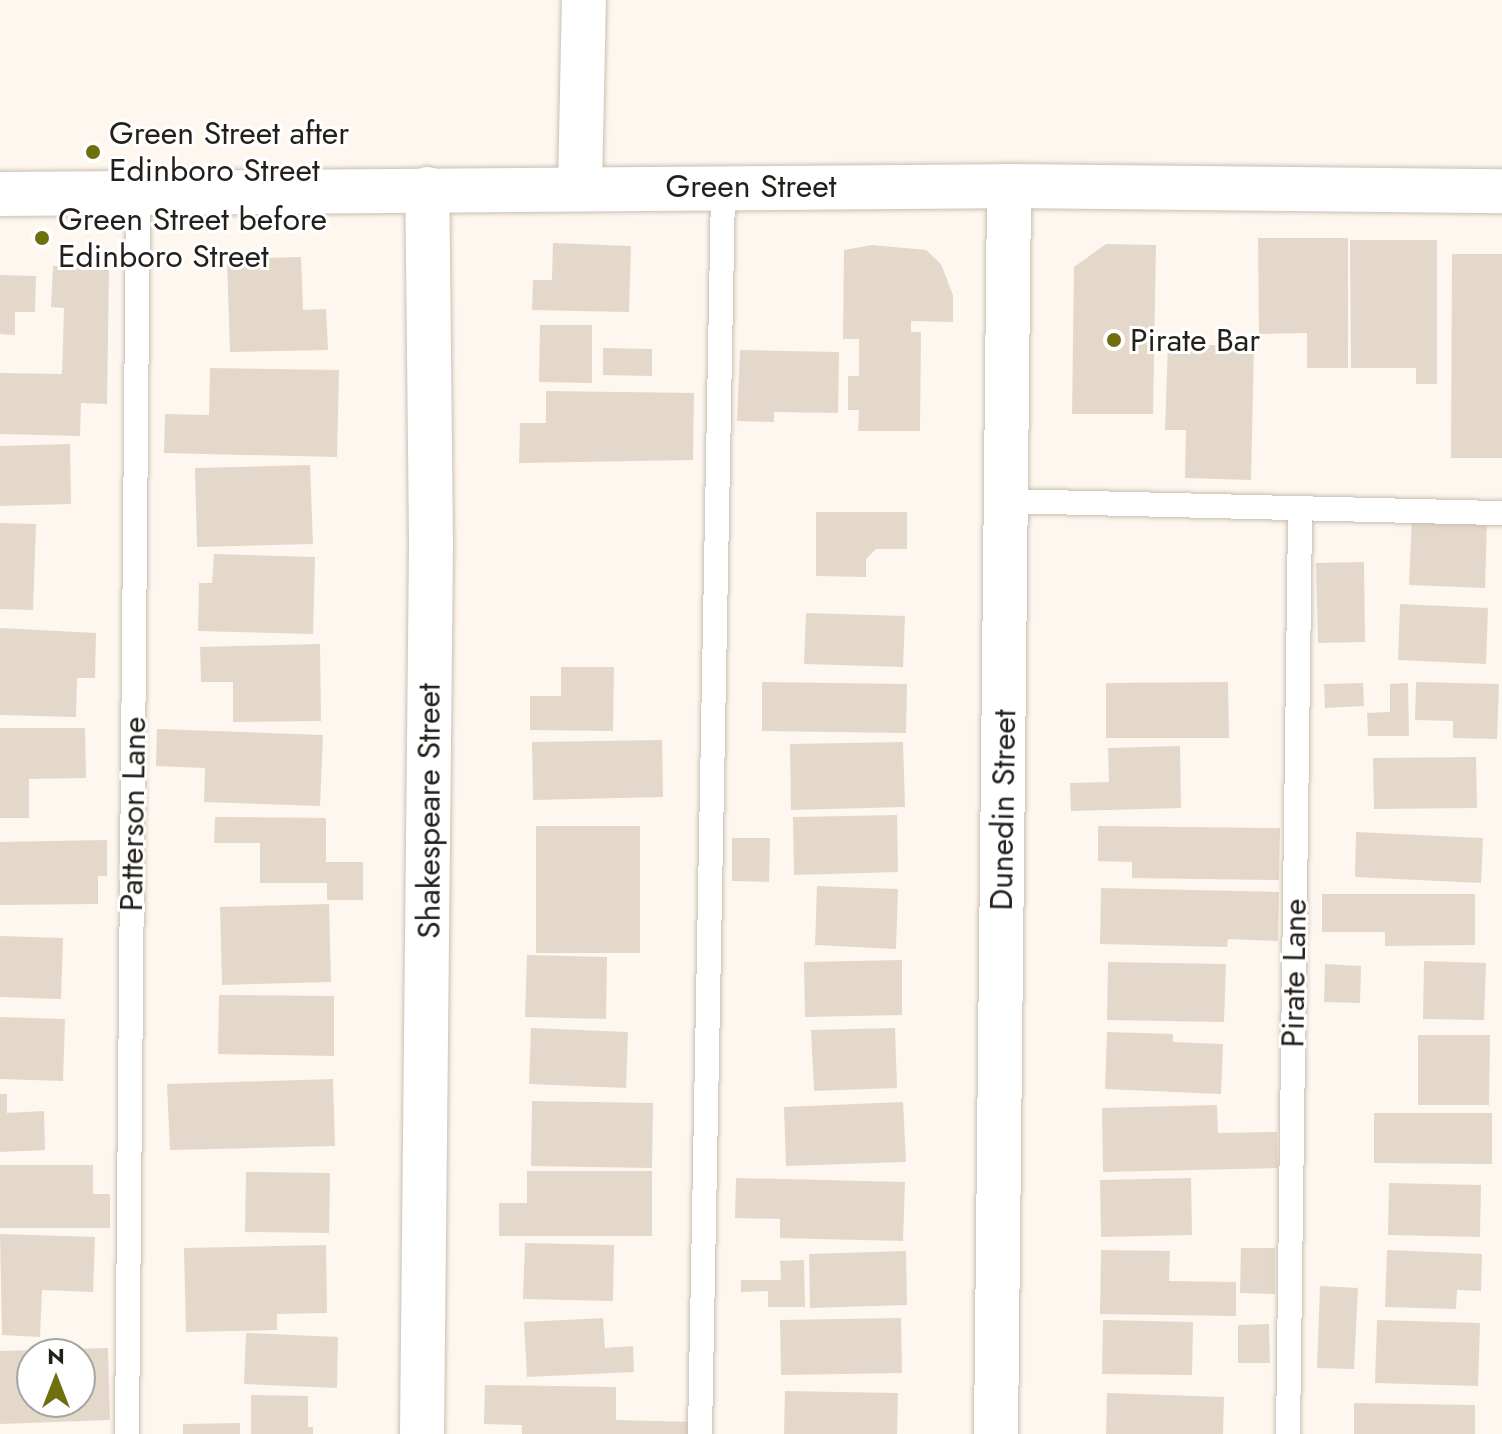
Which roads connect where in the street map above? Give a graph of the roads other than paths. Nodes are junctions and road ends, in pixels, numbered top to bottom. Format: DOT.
graph roads {
  1 [pos="584,0"];
  2 [pos="723,186"];
  3 [pos="1009,186"];
  4 [pos="580,187"];
  5 [pos="427,189"];
  6 [pos="1502,191"];
  7 [pos="138,193"];
  8 [pos="0,194"];
  9 [pos="1006,501"];
  10 [pos="1300,512"];
  11 [pos="1502,513"];
  12 [pos="127,1434"];
  13 [pos="422,1434"];
  14 [pos="700,1434"];
  15 [pos="996,1434"];
  16 [pos="1288,1434"];
  1 -- 4 [label="street"];
  2 -- 3 [label="street, Green Street"];
  2 -- 4 [label="street, Green Street"];
  2 -- 14 [label="lane"];
  3 -- 6 [label="street, Green Street"];
  3 -- 9 [label="street, Dunedin Street"];
  4 -- 5 [label="street, Green Street"];
  5 -- 7 [label="street, Green Street"];
  5 -- 13 [label="street, Shakespeare Street"];
  7 -- 8 [label="street, Green Street"];
  7 -- 12 [label="lane, Patterson Lane"];
  9 -- 10 [label="lane"];
  9 -- 15 [label="street, Dunedin Street"];
  10 -- 11 [label="lane"];
  10 -- 16 [label="lane, Pirate Lane"];
}
